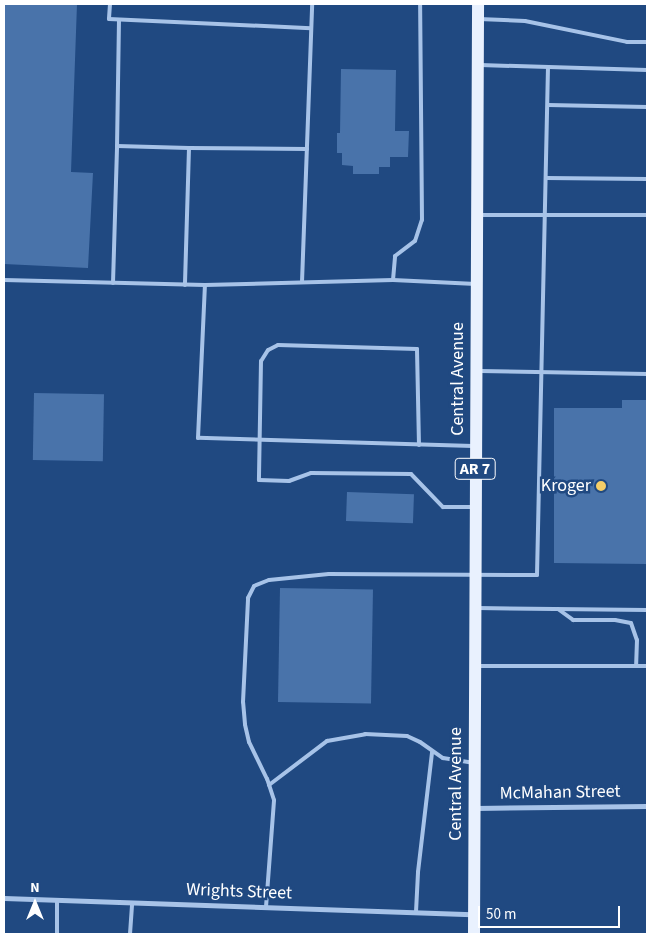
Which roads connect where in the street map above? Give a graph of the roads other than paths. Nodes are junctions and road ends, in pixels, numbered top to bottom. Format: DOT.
graph roads {
  1 [pos="110,4"];
  2 [pos="312,4"];
  3 [pos="420,4"];
  4 [pos="478,4"];
  5 [pos="477,19"];
  6 [pos="119,20"];
  7 [pos="311,28"];
  8 [pos="647,42"];
  9 [pos="478,65"];
  10 [pos="548,67"];
  11 [pos="647,70"];
  12 [pos="548,105"];
  13 [pos="647,107"];
  14 [pos="117,146"];
  15 [pos="189,148"];
  16 [pos="307,149"];
  17 [pos="546,178"];
  18 [pos="647,179"];
  19 [pos="647,208"];
  20 [pos="477,215"];
  21 [pos="546,215"];
  22 [pos="647,215"];
  23 [pos="4,280"];
  24 [pos="393,280"];
  25 [pos="302,282"];
  26 [pos="113,283"];
  27 [pos="476,284"];
  28 [pos="185,285"];
  29 [pos="205,285"];
  30 [pos="476,371"];
  31 [pos="541,372"];
  32 [pos="647,374"];
  33 [pos="259,440"];
  34 [pos="419,445"];
  35 [pos="476,446"];
  36 [pos="475,507"];
  37 [pos="475,574"];
  38 [pos="474,608"];
  39 [pos="558,609"];
  40 [pos="647,610"];
  41 [pos="474,666"];
  42 [pos="636,666"];
  43 [pos="647,666"];
  44 [pos="432,752"];
  45 [pos="473,763"];
  46 [pos="269,785"];
  47 [pos="647,806"];
  48 [pos="473,808"];
  49 [pos="4,898"];
  50 [pos="57,900"];
  51 [pos="132,902"];
  52 [pos="266,907"];
  53 [pos="416,912"];
  54 [pos="473,914"];
  55 [pos="57,934"];
  56 [pos="130,934"];
  57 [pos="474,934"];
  1 -- 6 [label="lane"];
  2 -- 7 [label="lane"];
  3 -- 24 [label="lane"];
  4 -- 5 [label="main road, Central Avenue / AR 7"];
  5 -- 8 [label="lane"];
  5 -- 9 [label="main road, Central Avenue / AR 7"];
  6 -- 7 [label="lane"];
  6 -- 14 [label="lane"];
  7 -- 16 [label="lane"];
  9 -- 10 [label="lane"];
  9 -- 20 [label="main road, Central Avenue / AR 7"];
  10 -- 11 [label="lane"];
  10 -- 12 [label="lane"];
  12 -- 13 [label="lane"];
  12 -- 17 [label="lane"];
  14 -- 15 [label="lane"];
  14 -- 26 [label="lane"];
  15 -- 16 [label="lane"];
  15 -- 28 [label="lane"];
  16 -- 25 [label="lane"];
  17 -- 18 [label="lane"];
  17 -- 21 [label="lane"];
  19 -- 22 [label="lane"];
  20 -- 21 [label="lane"];
  20 -- 27 [label="main road, Central Avenue / AR 7"];
  21 -- 22 [label="lane"];
  21 -- 31 [label="lane"];
  23 -- 26 [label="lane"];
  24 -- 25 [label="lane"];
  24 -- 27 [label="lane"];
  25 -- 29 [label="lane"];
  26 -- 28 [label="lane"];
  27 -- 30 [label="main road, Central Avenue / AR 7"];
  28 -- 29 [label="lane"];
  29 -- 33 [label="lane"];
  30 -- 31 [label="lane"];
  30 -- 35 [label="main road, Central Avenue / AR 7"];
  31 -- 32 [label="lane"];
  31 -- 37 [label="lane"];
  33 -- 34 [label="lane"];
  33 -- 34 [label="lane"];
  33 -- 36 [label="lane"];
  34 -- 35 [label="lane"];
  35 -- 36 [label="main road, Central Avenue / AR 7"];
  36 -- 37 [label="main road, Central Avenue / AR 7"];
  37 -- 38 [label="main road, Central Avenue / AR 7"];
  37 -- 46 [label="lane"];
  38 -- 39 [label="lane"];
  38 -- 41 [label="main road, Central Avenue / AR 7"];
  39 -- 40 [label="lane"];
  39 -- 42 [label="lane"];
  41 -- 42 [label="lane"];
  41 -- 45 [label="main road, Central Avenue / AR 7"];
  42 -- 43 [label="lane"];
  44 -- 45 [label="lane"];
  44 -- 46 [label="lane"];
  44 -- 53 [label="lane"];
  45 -- 48 [label="main road, Central Avenue / AR 7"];
  46 -- 52 [label="lane"];
  47 -- 48 [label="street, McMahan Street"];
  48 -- 54 [label="main road, Central Avenue / AR 7"];
  49 -- 50 [label="street, Wrights Street"];
  50 -- 51 [label="street, Wrights Street"];
  50 -- 55 [label="lane"];
  51 -- 52 [label="street, Wrights Street"];
  51 -- 56 [label="lane"];
  52 -- 53 [label="street, Wrights Street"];
  53 -- 54 [label="street, Wrights Street"];
  54 -- 57 [label="main road, Central Avenue / AR 7"];
}
